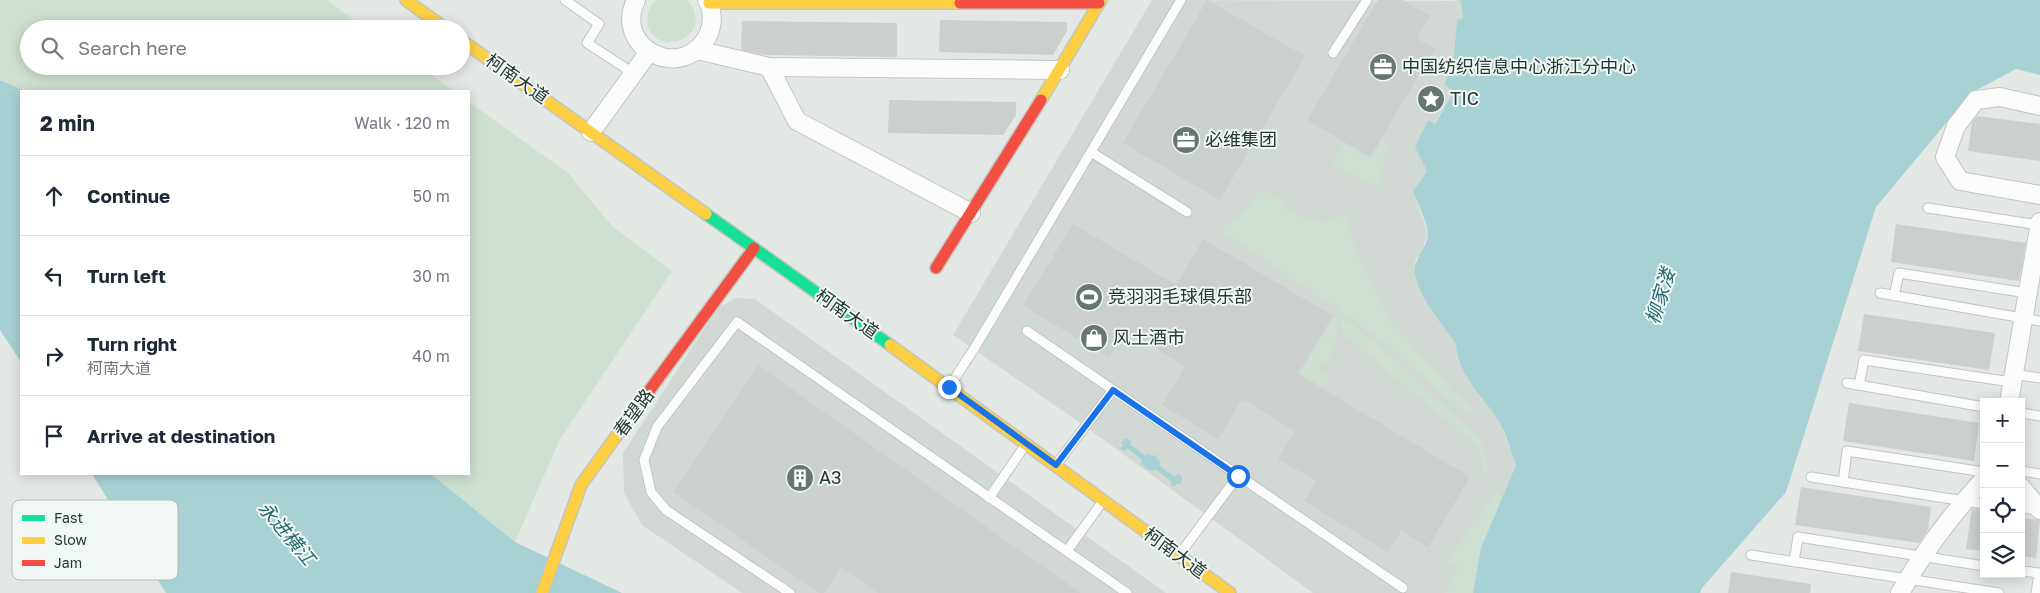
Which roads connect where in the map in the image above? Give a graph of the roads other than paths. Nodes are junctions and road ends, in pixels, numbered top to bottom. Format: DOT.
graph roads {
  1 [pos="406,0"];
  2 [pos="565,0"];
  3 [pos="636,0"];
  4 [pos="1180,0"];
  5 [pos="1367,0"];
  6 [pos="911,1"];
  7 [pos="708,2"];
  8 [pos="1100,2"];
  9 [pos="434,20"];
  10 [pos="470,46"];
  11 [pos="697,50"];
  12 [pos="648,52"];
  13 [pos="1333,53"];
  14 [pos="769,67"];
  15 [pos="1060,70"];
  16 [pos="633,73"];
  17 [pos="2040,106"];
  18 [pos="591,132"];
  19 [pos="1091,152"];
  20 [pos="2040,195"];
  21 [pos="1928,208"];
  22 [pos="1187,212"];
  23 [pos="971,213"];
  24 [pos="2040,223"];
  25 [pos="754,248"];
  26 [pos="936,268"];
  27 [pos="2032,286"];
  28 [pos="1880,293"];
  29 [pos="1894,296"];
  30 [pos="2022,318"];
  31 [pos="2040,320"];
  32 [pos="1026,331"];
  33 [pos="2012,378"];
  34 [pos="2040,378"];
  35 [pos="1847,383"];
  36 [pos="1859,385"];
  37 [pos="949,387"];
  38 [pos="1113,390"];
  39 [pos="2010,398"];
  40 [pos="1980,406"];
  41 [pos="2025,414"];
  42 [pos="2040,416"];
  43 [pos="1026,444"];
  44 [pos="1056,465"];
  45 [pos="1980,471"];
  46 [pos="2025,472"];
  47 [pos="2040,474"];
  48 [pos="1238,476"];
  49 [pos="1811,478"];
  50 [pos="1843,482"];
  51 [pos="1980,484"];
  52 [pos="2022,488"];
  53 [pos="989,498"];
  54 [pos="1103,501"];
  55 [pos="1964,502"];
  56 [pos="1980,504"];
  57 [pos="2025,508"];
  58 [pos="2040,510"];
  59 [pos="1067,552"];
  60 [pos="1179,555"];
  61 [pos="1752,555"];
  62 [pos="1921,557"];
  63 [pos="1794,562"];
  64 [pos="1980,565"];
  65 [pos="2025,571"];
  66 [pos="2039,573"];
  67 [pos="1904,586"];
  68 [pos="1403,588"];
  69 [pos="542,593"];
  70 [pos="790,593"];
  71 [pos="1127,593"];
  72 [pos="1230,593"];
  73 [pos="2000,593"];
  74 [pos="2036,593"];
  1 -- 9 [label="street"];
  2 -- 16 [label="lane"];
  3 -- 12 [label="street"];
  4 -- 19 [label="lane"];
  5 -- 13 [label="lane"];
  6 -- 7 [label="street"];
  6 -- 8 [label="street"];
  7 -- 11 [label="street"];
  8 -- 15 [label="street"];
  10 -- 18 [label="street, 柯南大道"];
  11 -- 12 [label="street"];
  11 -- 14 [label="street"];
  12 -- 16 [label="street"];
  14 -- 15 [label="street"];
  14 -- 23 [label="street"];
  15 -- 23 [label="street"];
  16 -- 18 [label="street"];
  17 -- 20 [label="street"];
  18 -- 25 [label="street, 柯南大道"];
  19 -- 22 [label="lane"];
  19 -- 37 [label="lane"];
  21 -- 24 [label="lane"];
  23 -- 26 [label="street"];
  24 -- 27 [label="street"];
  25 -- 37 [label="street, 柯南大道"];
  25 -- 69 [label="street, 春望路"];
  27 -- 29 [label="lane"];
  27 -- 30 [label="street"];
  28 -- 29 [label="lane"];
  29 -- 30 [label="lane"];
  30 -- 31 [label="lane"];
  30 -- 33 [label="street"];
  32 -- 38 [label="lane"];
  33 -- 34 [label="lane"];
  33 -- 36 [label="lane"];
  33 -- 39 [label="street"];
  35 -- 36 [label="lane"];
  36 -- 40 [label="lane"];
  37 -- 43 [label="street, 柯南大道"];
  38 -- 44 [label="lane"];
  38 -- 48 [label="lane"];
  41 -- 42 [label="lane"];
  43 -- 44 [label="street, 柯南大道"];
  43 -- 53 [label="lane"];
  44 -- 54 [label="street, 柯南大道"];
  45 -- 50 [label="lane"];
  46 -- 47 [label="lane"];
  48 -- 60 [label="lane"];
  48 -- 68 [label="lane"];
  49 -- 50 [label="lane"];
  50 -- 55 [label="lane"];
  51 -- 55 [label="street"];
  52 -- 58 [label="street"];
  53 -- 59 [label="lane"];
  53 -- 70 [label="lane"];
  54 -- 59 [label="lane"];
  54 -- 60 [label="street, 柯南大道"];
  55 -- 56 [label="lane"];
  55 -- 62 [label="street"];
  57 -- 58 [label="lane"];
  59 -- 71 [label="lane"];
  60 -- 72 [label="street, 柯南大道"];
  61 -- 63 [label="lane"];
  62 -- 63 [label="lane"];
  62 -- 64 [label="lane"];
  62 -- 67 [label="street"];
  63 -- 67 [label="lane"];
  65 -- 66 [label="lane"];
  66 -- 74 [label="lane"];
  67 -- 73 [label="lane"];
}
